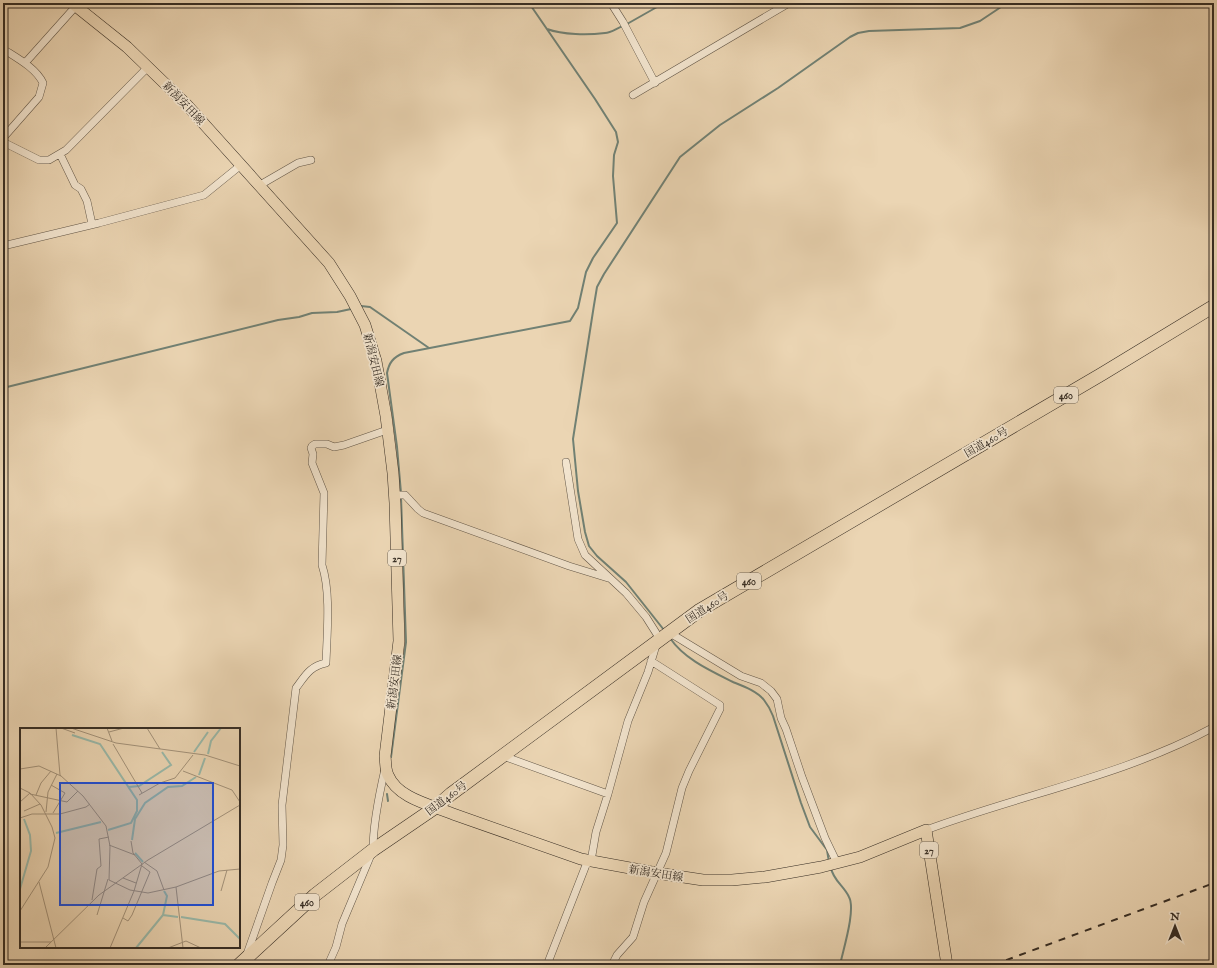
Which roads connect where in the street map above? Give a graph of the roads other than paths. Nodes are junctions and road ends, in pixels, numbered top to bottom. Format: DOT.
graph roads {
  1 [pos="611,3"];
  2 [pos="789,3"];
  3 [pos="74,4"];
  4 [pos="3,49"];
  5 [pos="24,63"];
  6 [pos="148,66"];
  7 [pos="655,83"];
  8 [pos="633,95"];
  9 [pos="3,138"];
  10 [pos="3,142"];
  11 [pos="60,154"];
  12 [pos="311,160"];
  13 [pos="241,165"];
  14 [pos="260,186"];
  15 [pos="92,224"];
  16 [pos="3,246"];
  17 [pos="1214,306"];
  18 [pos="387,430"];
  19 [pos="566,462"];
  20 [pos="395,495"];
  21 [pos="610,579"];
  22 [pos="663,638"];
  23 [pos="651,661"];
  24 [pos="1214,726"];
  25 [pos="503,756"];
  26 [pos="386,766"];
  27 [pos="608,794"];
  28 [pos="436,807"];
  29 [pos="926,830"];
  30 [pos="373,850"];
  31 [pos="591,861"];
  32 [pos="837,863"];
  33 [pos="657,873"];
  34 [pos="242,962"];
  35 [pos="328,965"];
  36 [pos="547,965"];
  37 [pos="612,965"];
  38 [pos="947,965"];
  1 -- 7 [label="street"];
  2 -- 7 [label="street"];
  3 -- 5 [label="street"];
  3 -- 6 [label="main road, 新潟安田線 / 27"];
  4 -- 5 [label="street"];
  5 -- 9 [label="street"];
  6 -- 11 [label="street"];
  6 -- 13 [label="main road, 新潟安田線 / 27"];
  7 -- 8 [label="street"];
  10 -- 11 [label="street"];
  11 -- 15 [label="street"];
  12 -- 14 [label="street"];
  13 -- 14 [label="main road, 新潟安田線 / 27"];
  13 -- 15 [label="street"];
  14 -- 18 [label="main road, 新潟安田線 / 27"];
  15 -- 16 [label="street"];
  17 -- 22 [label="highway, 国道460号 / 460"];
  18 -- 20 [label="main road, 新潟安田線 / 27"];
  18 -- 34 [label="street"];
  19 -- 21 [label="street"];
  20 -- 21 [label="street"];
  20 -- 26 [label="main road, 新潟安田線 / 27"];
  21 -- 22 [label="street"];
  22 -- 23 [label="street"];
  22 -- 25 [label="highway, 国道460号 / 460"];
  22 -- 32 [label="street"];
  23 -- 27 [label="street"];
  23 -- 33 [label="street"];
  24 -- 29 [label="street"];
  25 -- 27 [label="street"];
  25 -- 28 [label="highway, 国道460号 / 460"];
  26 -- 28 [label="main road, 新潟安田線 / 27"];
  26 -- 30 [label="street"];
  27 -- 31 [label="street"];
  28 -- 30 [label="highway, 国道460号 / 460"];
  28 -- 31 [label="main road, 新潟安田線 / 27"];
  29 -- 32 [label="main road, 新潟安田線 / 27"];
  29 -- 38 [label="main road, 27"];
  30 -- 34 [label="highway, 国道460号 / 460"];
  30 -- 35 [label="street"];
  31 -- 33 [label="main road, 新潟安田線 / 27"];
  31 -- 36 [label="street"];
  32 -- 33 [label="main road, 新潟安田線 / 27"];
  33 -- 37 [label="street"];
}
